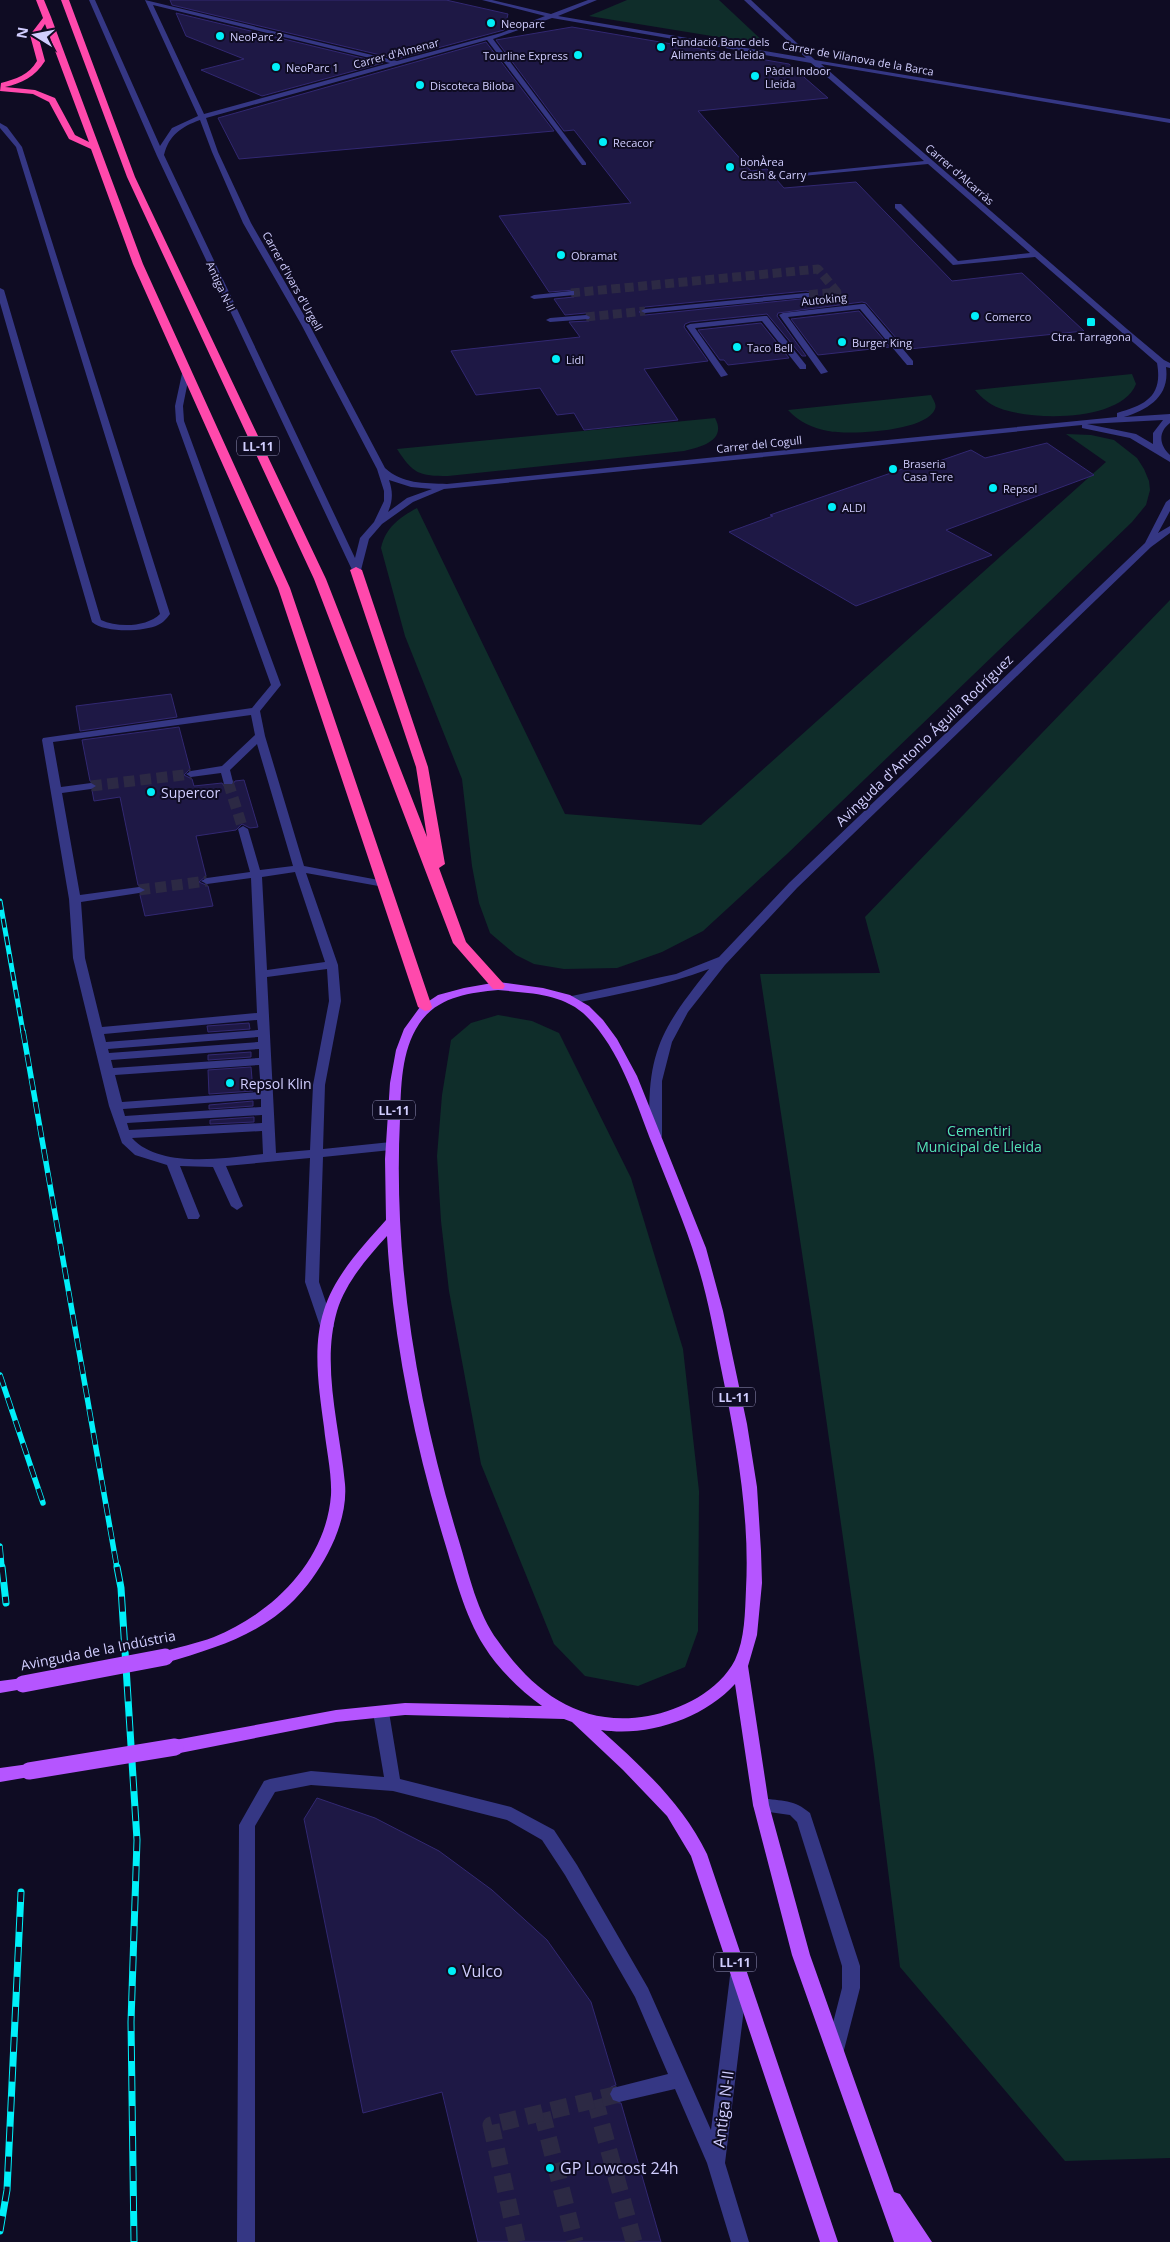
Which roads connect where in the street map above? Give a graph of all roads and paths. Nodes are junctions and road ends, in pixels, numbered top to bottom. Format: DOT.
graph roads {
  1 [pos="40,0"];
  2 [pos="65,0"];
  3 [pos="92,0"];
  4 [pos="485,0"];
  5 [pos="594,0"];
  6 [pos="747,0"];
  7 [pos="148,1"];
  8 [pos="553,16"];
  9 [pos="47,17"];
  10 [pos="489,38"];
  11 [pos="812,60"];
  12 [pos="397,63"];
  13 [pos="0,88"];
  14 [pos="202,117"];
  15 [pos="1170,121"];
  16 [pos="0,125"];
  17 [pos="95,148"];
  18 [pos="160,156"];
  19 [pos="930,162"];
  20 [pos="584,164"];
  21 [pos="804,175"];
  22 [pos="898,206"];
  23 [pos="1036,255"];
  24 [pos="0,290"];
  25 [pos="571,293"];
  26 [pos="806,295"];
  27 [pos="534,297"];
  28 [pos="645,311"];
  29 [pos="586,317"];
  30 [pos="550,320"];
  31 [pos="910,363"];
  32 [pos="803,367"];
  33 [pos="1166,368"];
  34 [pos="186,371"];
  35 [pos="824,372"];
  36 [pos="724,376"];
  37 [pos="1170,418"];
  38 [pos="1102,420"];
  39 [pos="1072,424"];
  40 [pos="1166,456"];
  41 [pos="381,468"];
  42 [pos="1170,468"];
  43 [pos="447,487"];
  44 [pos="1170,502"];
  45 [pos="378,523"];
  46 [pos="1170,529"];
  47 [pos="1148,545"];
  48 [pos="356,570"];
  49 [pos="256,711"];
  50 [pos="260,736"];
  51 [pos="225,769"];
  52 [pos="191,774"];
  53 [pos="228,782"];
  54 [pos="91,786"];
  55 [pos="57,791"];
  56 [pos="242,829"];
  57 [pos="299,868"];
  58 [pos="256,874"];
  59 [pos="207,881"];
  60 [pos="384,884"];
  61 [pos="139,890"];
  62 [pos="443,895"];
  63 [pos="75,899"];
  64 [pos="722,960"];
  65 [pos="332,965"];
  66 [pos="261,974"];
  67 [pos="498,986"];
  68 [pos="571,1000"];
  69 [pos="425,1007"];
  70 [pos="263,1016"];
  71 [pos="97,1031"];
  72 [pos="264,1039"];
  73 [pos="102,1052"];
  74 [pos="265,1061"];
  75 [pos="108,1072"];
  76 [pos="266,1095"];
  77 [pos="115,1106"];
  78 [pos="267,1112"];
  79 [pos="120,1120"];
  80 [pos="268,1127"];
  81 [pos="124,1134"];
  82 [pos="656,1136"];
  83 [pos="391,1146"];
  84 [pos="316,1153"];
  85 [pos="270,1158"];
  86 [pos="172,1162"];
  87 [pos="218,1163"];
  88 [pos="237,1206"];
  89 [pos="194,1216"];
  90 [pos="392,1221"];
  91 [pos="327,1326"];
  92 [pos="740,1666"];
  93 [pos="0,1688"];
  94 [pos="381,1712"];
  95 [pos="571,1716"];
  96 [pos="0,1775"];
  97 [pos="393,1784"];
  98 [pos="761,1804"];
  99 [pos="739,1974"];
  100 [pos="835,2050"];
  101 [pos="680,2079"];
  102 [pos="618,2094"];
  103 [pos="716,2162"];
  104 [pos="884,2187"];
  105 [pos="246,2242"];
  106 [pos="740,2242"];
  107 [pos="829,2242"];
  108 [pos="903,2242"];
  109 [pos="923,2242"];
  1 -- 9 [label="highway, LL-11"];
  2 -- 62 [label="highway, LL-11"];
  3 -- 18 [label="street, Antiga N-II"];
  4 -- 8 [label="street, Carrer de Vilanova de la Barca"];
  5 -- 8 [label="street, Carrer d'Almenar"];
  6 -- 11 [label="street, Carrer d'Alcarràs"];
  7 -- 12 [label="street"];
  7 -- 14 [label="street, Carrer d'Ivars d'Urgell"];
  8 -- 10 [label="street, Carrer d'Almenar"];
  8 -- 11 [label="street, Carrer de Vilanova de la Barca"];
  9 -- 13 [label="highway"];
  9 -- 17 [label="highway, LL-11"];
  10 -- 12 [label="street, Carrer d'Almenar"];
  10 -- 20 [label="street"];
  11 -- 15 [label="street, Carrer de Vilanova de la Barca"];
  11 -- 19 [label="street, Carrer d'Alcarràs"];
  12 -- 14 [label="street, Carrer d'Almenar"];
  13 -- 17 [label="highway"];
  14 -- 18 [label="street, Carrer d'Almenar"];
  14 -- 41 [label="street, Carrer d'Ivars d'Urgell"];
  16 -- 24 [label="street"];
  17 -- 34 [label="highway, LL-11"];
  18 -- 48 [label="street, Antiga N-II"];
  19 -- 21 [label="street"];
  19 -- 23 [label="street, Carrer d'Alcarràs"];
  22 -- 23 [label="street"];
  23 -- 33 [label="street, Carrer d'Alcarràs"];
  25 -- 27 [label="street"];
  26 -- 28 [label="street"];
  29 -- 30 [label="street"];
  31 -- 35 [label="street, Autoking"];
  32 -- 36 [label="street"];
  33 -- 38 [label="street, Carrer d'Alcarràs"];
  34 -- 49 [label="street"];
  34 -- 60 [label="highway, LL-11"];
  37 -- 38 [label="street, Carrer del Cogull"];
  37 -- 40 [label="street"];
  38 -- 39 [label="street, Carrer del Cogull"];
  39 -- 40 [label="street, Carrer del Cogull"];
  39 -- 43 [label="street, Carrer del Cogull"];
  40 -- 42 [label="street"];
  41 -- 43 [label="street"];
  41 -- 45 [label="street, Carrer d'Ivars d'Urgell"];
  43 -- 45 [label="street"];
  44 -- 47 [label="street, Avinguda d'Antonio Águila Rodríguez"];
  45 -- 48 [label="street, Carrer d'Ivars d'Urgell"];
  46 -- 47 [label="street, Avinguda d'Antonio Águila Rodríguez"];
  47 -- 64 [label="street, Avinguda d'Antonio Águila Rodríguez"];
  48 -- 62 [label="highway"];
  49 -- 50 [label="street"];
  49 -- 55 [label="street"];
  50 -- 51 [label="street"];
  50 -- 57 [label="street"];
  51 -- 52 [label="street"];
  51 -- 53 [label="street"];
  54 -- 55 [label="street"];
  55 -- 63 [label="street"];
  56 -- 58 [label="street"];
  57 -- 58 [label="street"];
  57 -- 60 [label="street"];
  57 -- 65 [label="street"];
  58 -- 59 [label="street"];
  58 -- 66 [label="street"];
  60 -- 69 [label="highway, LL-11"];
  61 -- 63 [label="street"];
  62 -- 67 [label="highway, LL-11"];
  63 -- 71 [label="street"];
  64 -- 68 [label="street, Avinguda d'Antonio Águila Rodríguez"];
  64 -- 82 [label="street, Avinguda d'Antonio Águila Rodríguez"];
  65 -- 66 [label="street"];
  65 -- 84 [label="street"];
  66 -- 70 [label="street"];
  67 -- 68 [label="main road, LL-11"];
  67 -- 69 [label="main road, LL-11"];
  68 -- 82 [label="main road, LL-11"];
  69 -- 83 [label="main road, LL-11"];
  70 -- 71 [label="street"];
  70 -- 72 [label="street"];
  71 -- 73 [label="street"];
  72 -- 73 [label="street"];
  72 -- 74 [label="street"];
  73 -- 75 [label="street"];
  74 -- 75 [label="street"];
  74 -- 76 [label="street"];
  75 -- 77 [label="street"];
  76 -- 77 [label="street"];
  76 -- 78 [label="street"];
  77 -- 79 [label="street"];
  78 -- 79 [label="street"];
  78 -- 80 [label="street"];
  79 -- 81 [label="street"];
  80 -- 81 [label="street"];
  80 -- 85 [label="street"];
  81 -- 86 [label="street"];
  82 -- 92 [label="main road, LL-11"];
  83 -- 84 [label="street"];
  83 -- 90 [label="main road, LL-11"];
  84 -- 85 [label="street"];
  84 -- 91 [label="street"];
  85 -- 87 [label="street"];
  86 -- 87 [label="street"];
  86 -- 89 [label="street"];
  87 -- 88 [label="street"];
  90 -- 91 [label="main road, Avinguda de la Indústria"];
  90 -- 95 [label="main road, LL-11"];
  91 -- 93 [label="main road, Avinguda de la Indústria, bridge"];
  92 -- 95 [label="main road, LL-11"];
  92 -- 98 [label="main road"];
  94 -- 95 [label="main road"];
  94 -- 96 [label="main road, bridge"];
  94 -- 97 [label="street"];
  95 -- 99 [label="main road, LL-11"];
  97 -- 101 [label="street"];
  97 -- 105 [label="street"];
  98 -- 100 [label="main road"];
  98 -- 100 [label="street"];
  99 -- 103 [label="street, Antiga N-II"];
  99 -- 107 [label="main road, LL-11"];
  100 -- 104 [label="main road"];
  101 -- 102 [label="street"];
  101 -- 103 [label="street"];
  103 -- 106 [label="street, Antiga N-II"];
  104 -- 108 [label="main road"];
  104 -- 109 [label="main road"];
}
